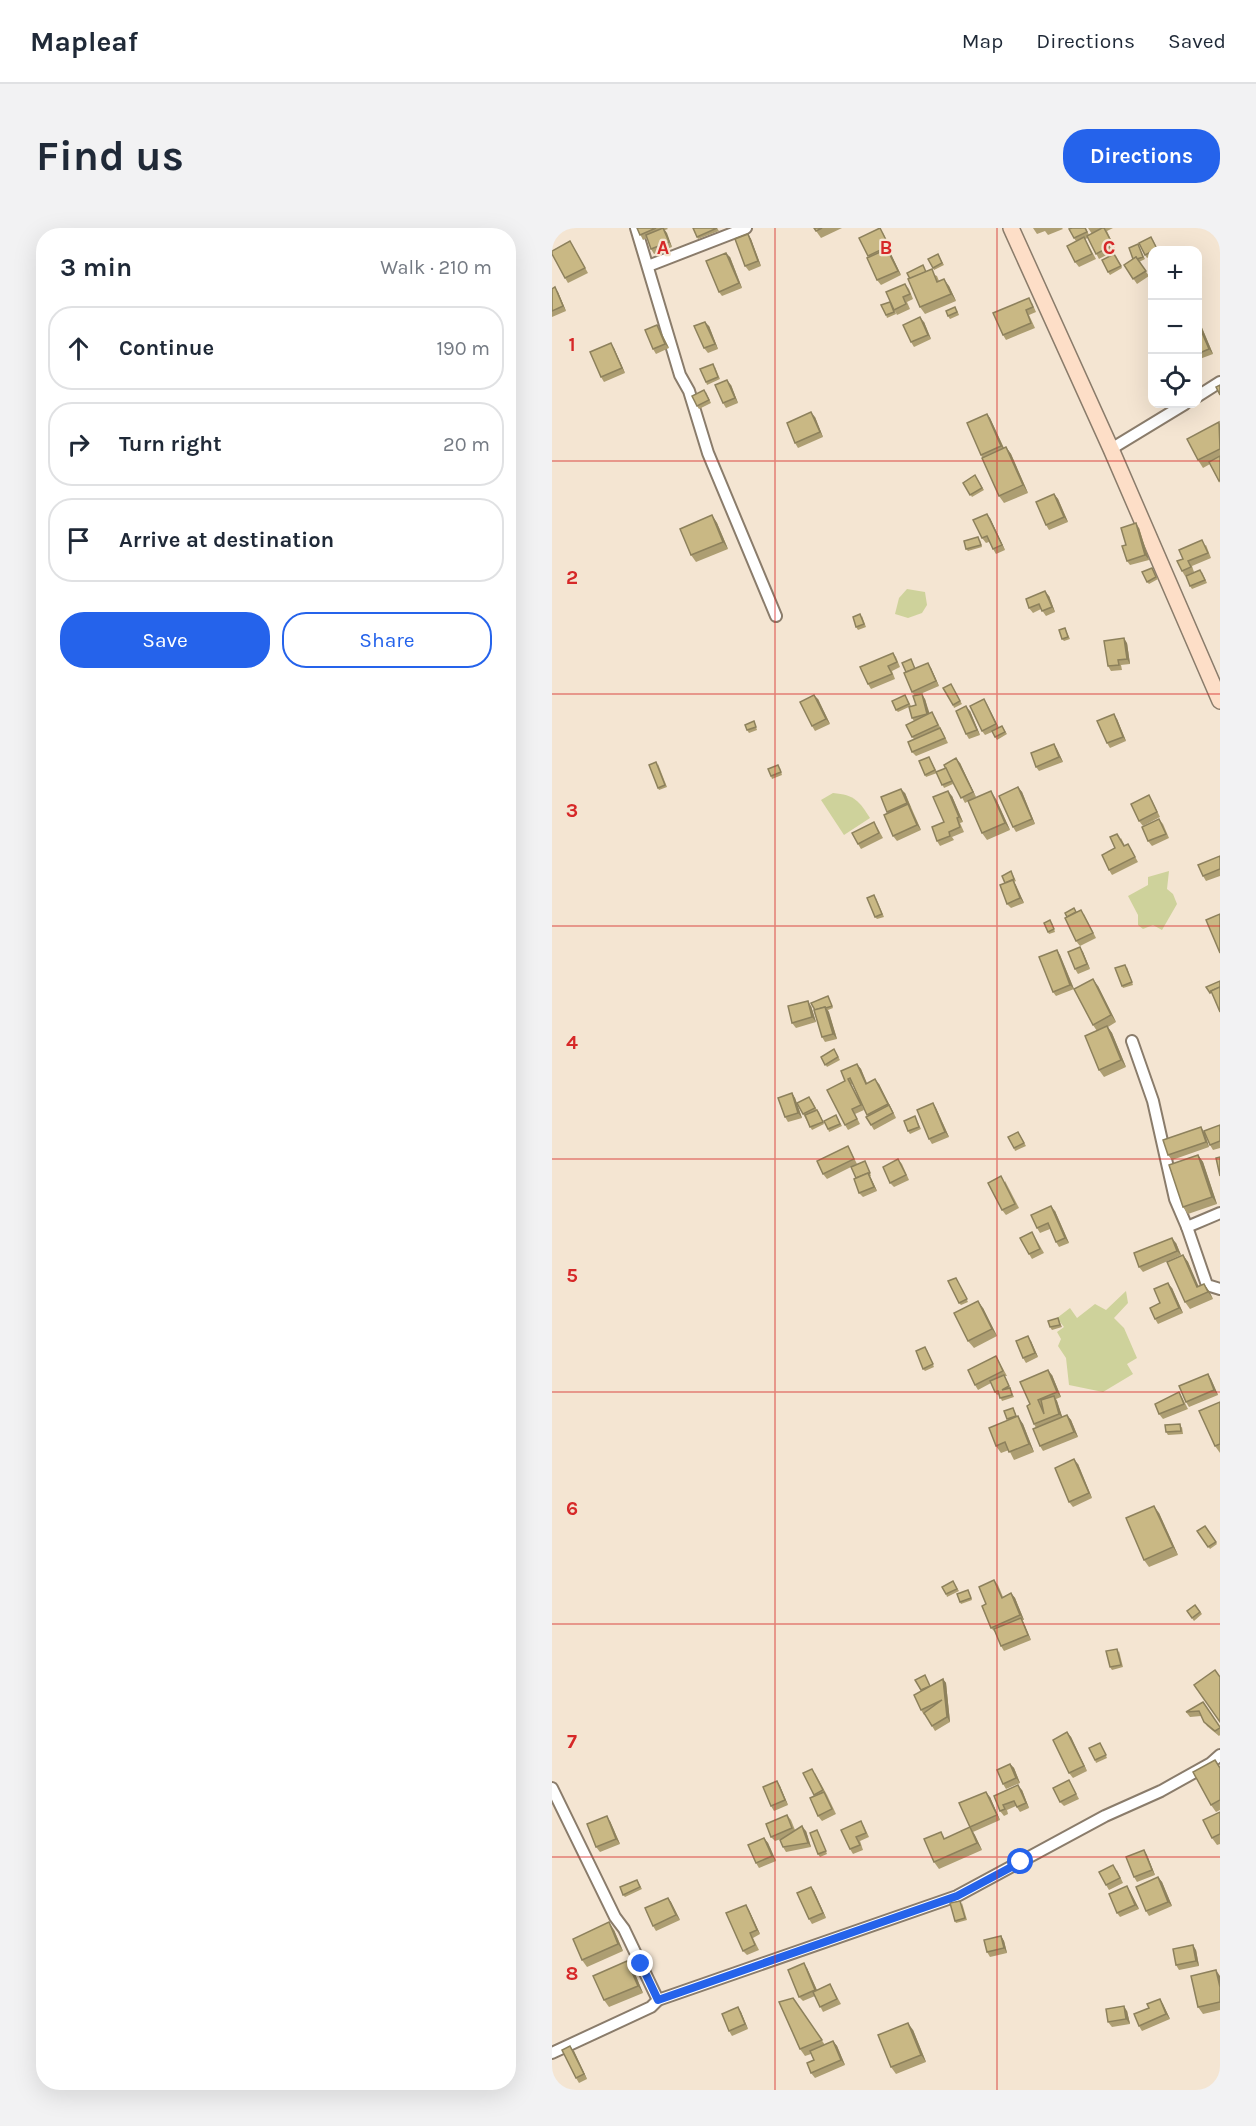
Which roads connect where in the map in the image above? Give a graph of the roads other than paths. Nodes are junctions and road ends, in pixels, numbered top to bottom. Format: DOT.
graph roads {
  1 [pos="636,228"];
  2 [pos="746,228"];
  3 [pos="1011,228"];
  4 [pos="648,267"];
  5 [pos="1220,382"];
  6 [pos="1202,393"];
  7 [pos="1179,408"];
  8 [pos="1112,449"];
  9 [pos="776,616"];
  10 [pos="1220,701"];
  11 [pos="1132,1041"];
  12 [pos="1220,1213"];
  13 [pos="1187,1227"];
  14 [pos="1220,1289"];
  15 [pos="1220,1755"];
  16 [pos="552,1788"];
  17 [pos="658,2000"];
  18 [pos="552,2053"];
  1 -- 4 [label="street"];
  2 -- 4 [label="street"];
  3 -- 8 [label="main road"];
  4 -- 9 [label="street"];
  5 -- 6 [label="street"];
  7 -- 8 [label="street"];
  8 -- 10 [label="main road"];
  11 -- 13 [label="street"];
  12 -- 13 [label="street"];
  13 -- 14 [label="street"];
  15 -- 17 [label="street"];
  16 -- 17 [label="street"];
  17 -- 18 [label="street"];
}
